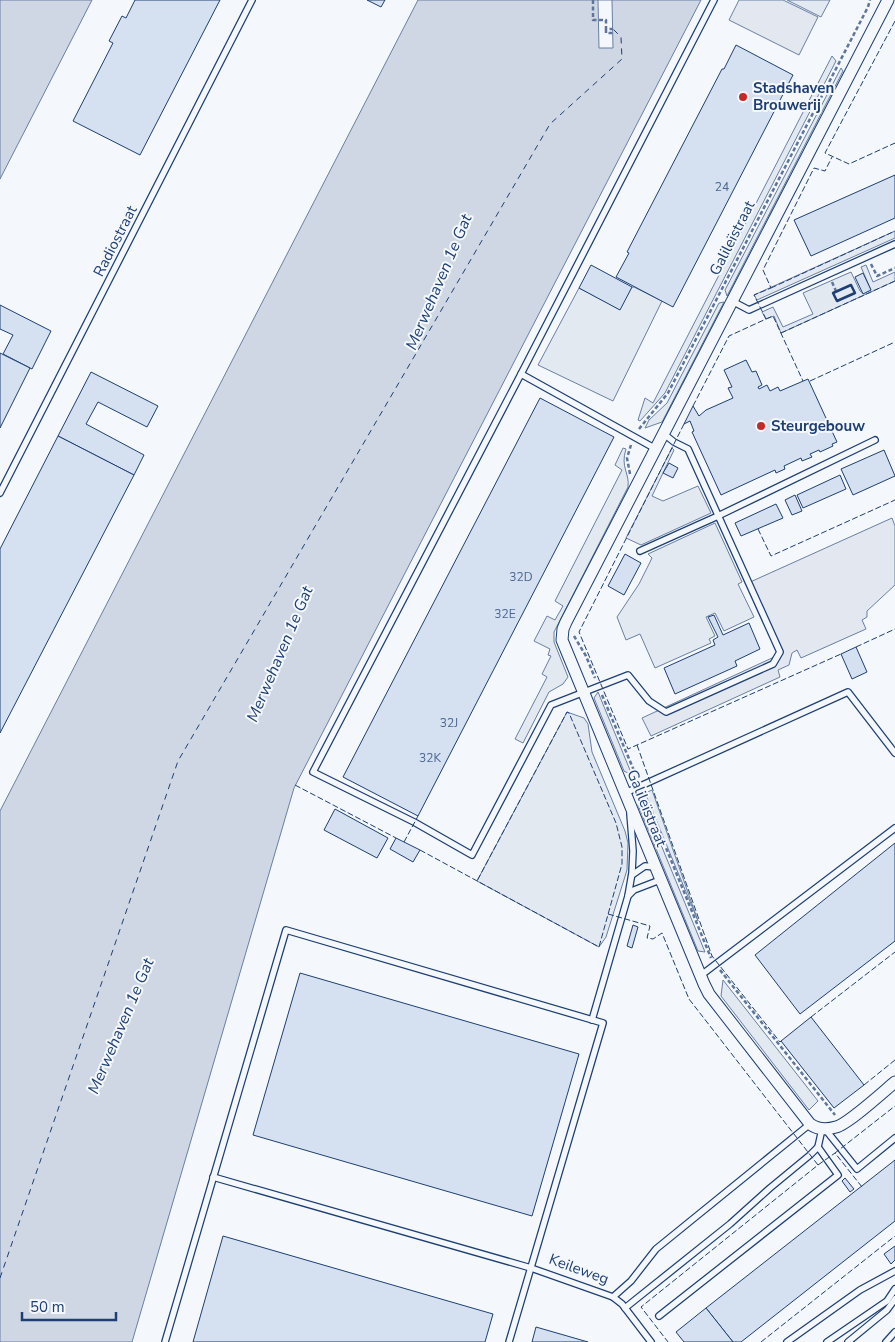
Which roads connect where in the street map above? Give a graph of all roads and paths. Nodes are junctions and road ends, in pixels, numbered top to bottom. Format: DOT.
graph roads {
  1 [pos="252,0"];
  2 [pos="593,0"];
  3 [pos="714,0"];
  4 [pos="870,0"];
  5 [pos="888,0"];
  6 [pos="613,31"];
  7 [pos="895,244"];
  8 [pos="868,256"];
  9 [pos="895,268"];
  10 [pos="832,280"];
  11 [pos="836,292"];
  12 [pos="732,301"];
  13 [pos="521,374"];
  14 [pos="664,434"];
  15 [pos="635,437"];
  16 [pos="876,440"];
  17 [pos="656,449"];
  18 [pos="636,486"];
  19 [pos="0,493"];
  20 [pos="718,516"];
  21 [pos="640,551"];
  22 [pos="566,622"];
  23 [pos="598,686"];
  24 [pos="583,692"];
  25 [pos="895,753"];
  26 [pos="639,784"];
  27 [pos="625,793"];
  28 [pos="643,793"];
  29 [pos="630,805"];
  30 [pos="895,828"];
  31 [pos="655,867"];
  32 [pos="632,875"];
  33 [pos="660,880"];
  34 [pos="628,896"];
  35 [pos="700,976"];
  36 [pos="592,1020"];
  37 [pos="895,1082"];
  38 [pos="810,1124"];
  39 [pos="842,1124"];
  40 [pos="824,1129"];
  41 [pos="895,1138"];
  42 [pos="818,1147"];
  43 [pos="213,1177"];
  44 [pos="531,1268"];
  45 [pos="895,1271"];
  46 [pos="895,1289"];
  47 [pos="613,1297"];
  48 [pos="895,1300"];
  49 [pos="625,1308"];
  50 [pos="658,1316"];
  51 [pos="895,1332"];
  52 [pos="165,1342"];
  53 [pos="509,1342"];
  54 [pos="651,1342"];
  55 [pos="787,1342"];
  56 [pos="827,1342"];
  57 [pos="848,1342"];
  58 [pos="886,1342"];
  1 -- 19 [label="lane, Radiostraat"];
  2 -- 6 [label="path"];
  3 -- 13 [label="lane"];
  4 -- 15 [label="path, Galileïstraat"];
  5 -- 12 [label="street, Galileïstraat"];
  7 -- 8 [label="lane"];
  8 -- 9 [label="path"];
  8 -- 12 [label="lane"];
  10 -- 11 [label="path"];
  12 -- 14 [label="street, Galileïstraat"];
  13 -- 15 [label="lane"];
  13 -- 24 [label="lane"];
  14 -- 17 [label="street, Galileïstraat"];
  14 -- 20 [label="lane"];
  15 -- 17 [label="lane"];
  15 -- 18 [label="path, Galileïstraat"];
  16 -- 20 [label="lane"];
  17 -- 18 [label="street, Galileïstraat"];
  18 -- 22 [label="street, Galileïstraat"];
  20 -- 21 [label="lane"];
  20 -- 23 [label="lane"];
  22 -- 23 [label="path"];
  22 -- 24 [label="street, Galileïstraat"];
  23 -- 24 [label="lane"];
  23 -- 26 [label="path"];
  24 -- 27 [label="street, Galileïstraat"];
  25 -- 27 [label="lane"];
  27 -- 29 [label="street, Galileïstraat"];
  28 -- 39 [label="path"];
  29 -- 31 [label="street, Galileïstraat"];
  29 -- 32 [label="lane"];
  30 -- 35 [label="lane"];
  31 -- 32 [label="lane"];
  31 -- 33 [label="street, Galileïstraat"];
  32 -- 34 [label="lane"];
  33 -- 34 [label="lane"];
  33 -- 35 [label="street, Galileïstraat"];
  34 -- 36 [label="lane"];
  35 -- 38 [label="street, Galileïstraat"];
  36 -- 43 [label="lane"];
  36 -- 44 [label="lane"];
  37 -- 39 [label="street"];
  38 -- 40 [label="street"];
  38 -- 47 [label="lane, Keileweg"];
  39 -- 40 [label="street"];
  40 -- 41 [label="lane"];
  40 -- 42 [label="lane"];
  42 -- 49 [label="lane"];
  42 -- 50 [label="lane"];
  43 -- 44 [label="lane, Keileweg"];
  43 -- 52 [label="lane"];
  44 -- 47 [label="lane, Keileweg"];
  44 -- 53 [label="lane"];
  45 -- 55 [label="lane"];
  46 -- 56 [label="lane"];
  47 -- 49 [label="lane"];
  48 -- 57 [label="lane"];
  49 -- 54 [label="lane"];
  51 -- 58 [label="lane"];
}
